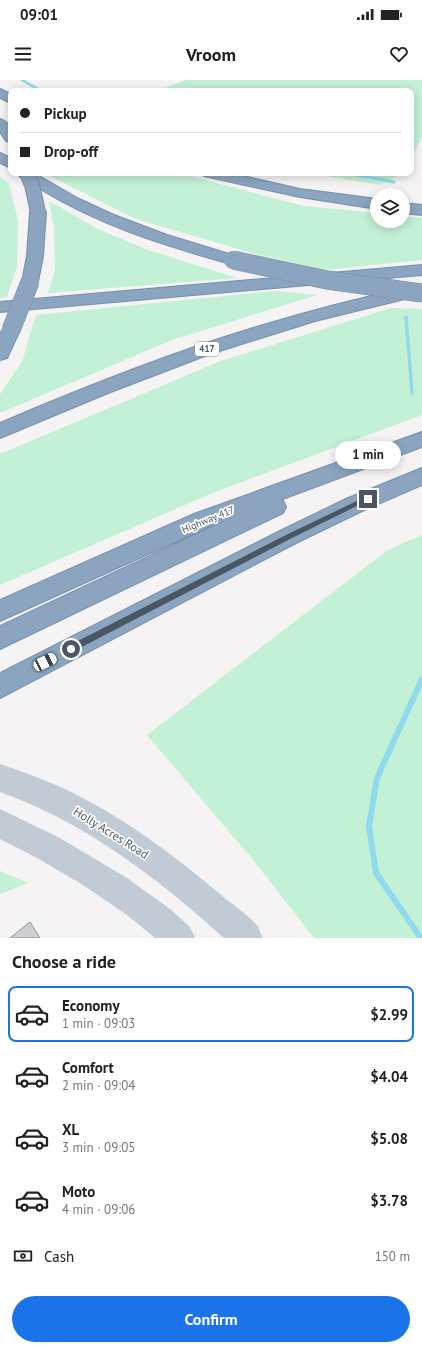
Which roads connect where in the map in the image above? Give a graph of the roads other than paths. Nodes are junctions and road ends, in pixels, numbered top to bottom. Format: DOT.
graph roads {
  1 [pos="0,123"];
  2 [pos="8,134"];
  3 [pos="28,176"];
  4 [pos="30,176"];
  5 [pos="223,176"];
  6 [pos="370,203"];
  7 [pos="410,209"];
  8 [pos="422,210"];
  9 [pos="422,270"];
  10 [pos="422,291"];
  11 [pos="0,307"];
  12 [pos="0,354"];
  13 [pos="0,431"];
  14 [pos="414,442"];
  15 [pos="422,476"];
  16 [pos="0,611"];
  17 [pos="0,638"];
  18 [pos="0,686"];
  19 [pos="0,778"];
  20 [pos="0,824"];
  21 [pos="179,938"];
  22 [pos="247,938"];
  1 -- 2 [label="highway"];
  3 -- 12 [label="highway, bridge"];
  4 -- 10 [label="highway, bridge"];
  5 -- 6 [label="highway"];
  7 -- 8 [label="highway"];
  9 -- 11 [label="highway"];
  10 -- 13 [label="highway, 417"];
  14 -- 16 [label="highway, Highway 417"];
  14 -- 17 [label="highway"];
  15 -- 18 [label="highway"];
  19 -- 22 [label="main road, Holly Acres Road"];
  20 -- 21 [label="main road"];
}
